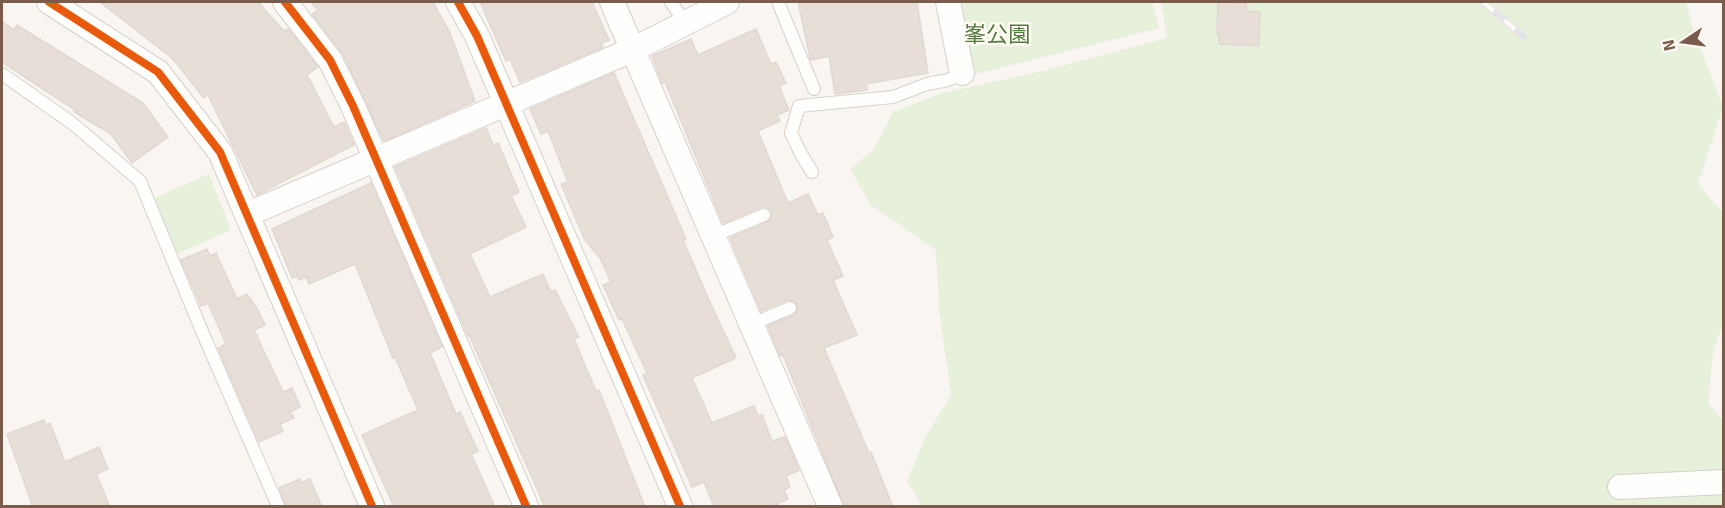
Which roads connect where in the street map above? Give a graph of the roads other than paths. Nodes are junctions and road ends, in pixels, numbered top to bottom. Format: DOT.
graph roads {
  1 [pos="49,2"];
  2 [pos="285,2"];
  3 [pos="458,2"];
  4 [pos="612,2"];
  5 [pos="671,2"];
  6 [pos="727,2"];
  7 [pos="778,2"];
  8 [pos="948,2"];
  9 [pos="684,23"];
  10 [pos="632,50"];
  11 [pos="962,73"];
  12 [pos="2,74"];
  13 [pos="814,89"];
  14 [pos="506,103"];
  15 [pos="376,158"];
  16 [pos="812,172"];
  17 [pos="248,214"];
  18 [pos="764,215"];
  19 [pos="713,236"];
  20 [pos="790,308"];
  21 [pos="752,324"];
  22 [pos="1724,482"];
  23 [pos="1620,487"];
  24 [pos="823,504"];
  25 [pos="279,507"];
  26 [pos="372,507"];
  27 [pos="526,507"];
  28 [pos="680,507"];
  1 -- 17 [label="street"];
  2 -- 15 [label="street"];
  3 -- 14 [label="street"];
  4 -- 10 [label="street"];
  5 -- 9 [label="lane"];
  6 -- 9 [label="street"];
  7 -- 13 [label="lane"];
  8 -- 11 [label="street"];
  9 -- 10 [label="street"];
  10 -- 14 [label="street"];
  10 -- 19 [label="street"];
  11 -- 16 [label="lane"];
  12 -- 25 [label="lane"];
  14 -- 15 [label="street"];
  14 -- 28 [label="street"];
  15 -- 17 [label="street"];
  15 -- 27 [label="street"];
  17 -- 26 [label="street"];
  18 -- 19 [label="lane"];
  19 -- 21 [label="street"];
  20 -- 21 [label="lane"];
  21 -- 24 [label="street"];
  22 -- 23 [label="street"];
}
